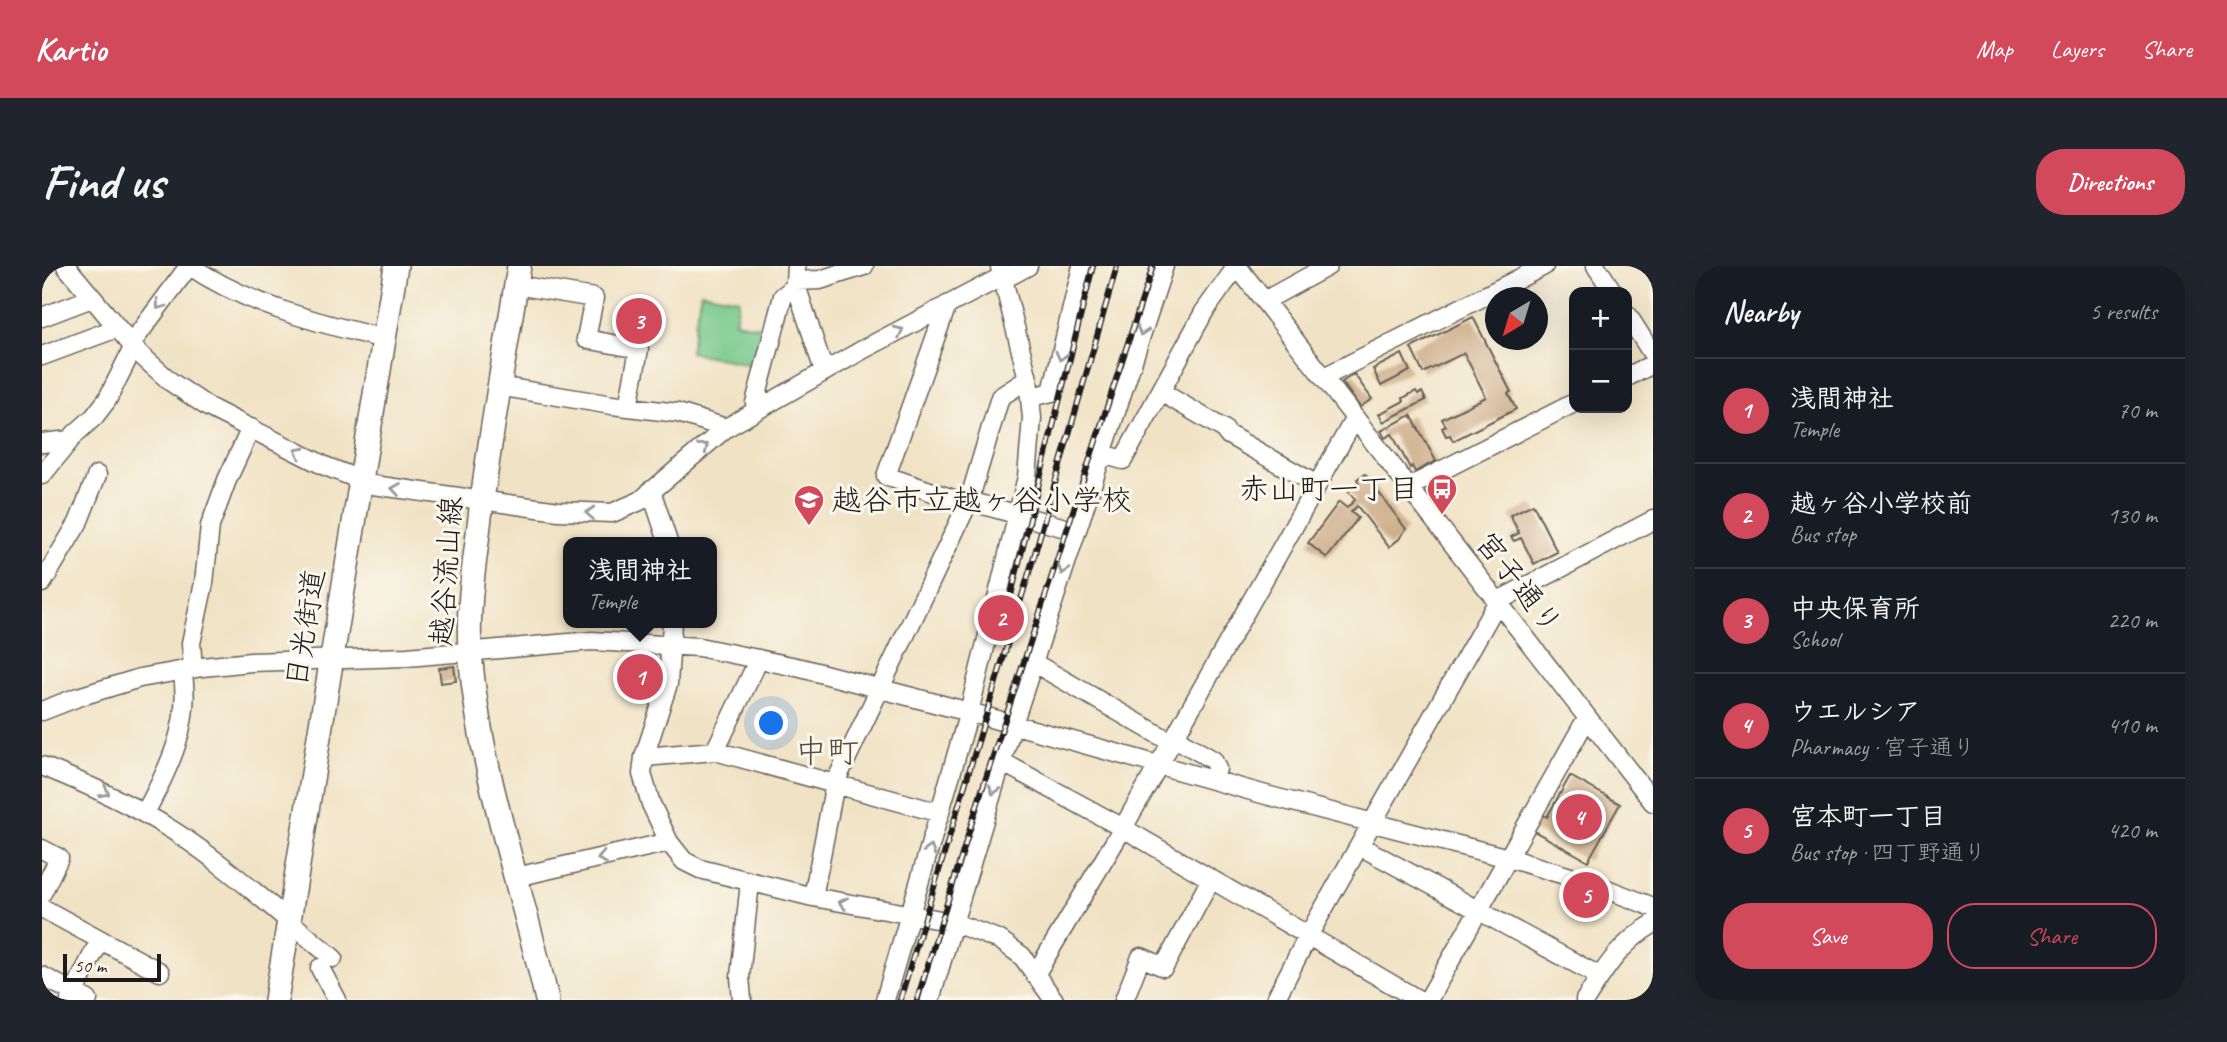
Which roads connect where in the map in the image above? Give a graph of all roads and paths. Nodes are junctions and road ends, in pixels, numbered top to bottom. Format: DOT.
graph roads {
  1 [pos="66,266"];
  2 [pos="189,266"];
  3 [pos="396,266"];
  4 [pos="864,266"];
  5 [pos="1028,266"];
  6 [pos="1082,266"];
  7 [pos="1164,266"];
  8 [pos="1237,266"];
  9 [pos="1328,266"];
  10 [pos="1544,266"];
  11 [pos="1597,266"];
  12 [pos="1002,274"];
  13 [pos="517,276"];
  14 [pos="796,277"];
  15 [pos="1610,287"];
  16 [pos="92,298"];
  17 [pos="1264,300"];
  18 [pos="947,305"];
  19 [pos="42,317"];
  20 [pos="1632,322"];
  21 [pos="117,328"];
  22 [pos="385,339"];
  23 [pos="132,346"];
  24 [pos="1653,355"];
  25 [pos="42,356"];
  26 [pos="1653,364"];
  27 [pos="824,371"];
  28 [pos="1632,374"];
  29 [pos="1324,377"];
  30 [pos="1028,379"];
  31 [pos="498,386"];
  32 [pos="1161,392"];
  33 [pos="1031,397"];
  34 [pos="1569,406"];
  35 [pos="628,407"];
  36 [pos="759,409"];
  37 [pos="1355,418"];
  38 [pos="251,428"];
  39 [pos="726,428"];
  40 [pos="70,440"];
  41 [pos="42,443"];
  42 [pos="1102,454"];
  43 [pos="42,475"];
  44 [pos="97,475"];
  45 [pos="361,481"];
  46 [pos="1317,485"];
  47 [pos="1409,487"];
  48 [pos="651,491"];
  49 [pos="481,501"];
  50 [pos="968,503"];
  51 [pos="1019,513"];
  52 [pos="1653,520"];
  53 [pos="1076,531"];
  54 [pos="666,537"];
  55 [pos="42,583"];
  56 [pos="1498,601"];
  57 [pos="672,628"];
  58 [pos="672,645"];
  59 [pos="470,651"];
  60 [pos="331,659"];
  61 [pos="759,659"];
  62 [pos="1034,663"];
  63 [pos="188,669"];
  64 [pos="878,688"];
  65 [pos="42,711"];
  66 [pos="969,712"];
  67 [pos="1587,718"];
  68 [pos="1013,724"];
  69 [pos="1172,740"];
  70 [pos="715,751"];
  71 [pos="644,757"];
  72 [pos="1002,762"];
  73 [pos="1158,764"];
  74 [pos="42,766"];
  75 [pos="1214,779"];
  76 [pos="835,783"];
  77 [pos="1650,793"];
  78 [pos="145,813"];
  79 [pos="940,814"];
  80 [pos="1372,822"];
  81 [pos="1123,828"];
  82 [pos="669,842"];
  83 [pos="1360,846"];
  84 [pos="42,849"];
  85 [pos="1508,858"];
  86 [pos="516,877"];
  87 [pos="1211,879"];
  88 [pos="750,882"];
  89 [pos="42,893"];
  90 [pos="813,897"];
  91 [pos="1653,907"];
  92 [pos="42,908"];
  93 [pos="1478,910"];
  94 [pos="910,915"];
  95 [pos="289,921"];
  96 [pos="952,922"];
  97 [pos="1653,924"];
  98 [pos="1308,936"];
  99 [pos="100,940"];
  100 [pos="160,972"];
  101 [pos="1035,975"];
  102 [pos="42,976"];
  103 [pos="1599,976"];
  104 [pos="77,997"];
  105 [pos="276,1000"];
  106 [pos="337,1000"];
  107 [pos="547,1000"];
  108 [pos="742,1000"];
  109 [pos="884,1000"];
  110 [pos="930,1000"];
  111 [pos="1054,1000"];
  112 [pos="1125,1000"];
  113 [pos="1275,1000"];
  114 [pos="1419,1000"];
  115 [pos="1428,1000"];
  116 [pos="1585,1000"];
  1 -- 16 [label="street"];
  2 -- 22 [label="street"];
  2 -- 23 [label="street, one-way"];
  3 -- 22 [label="main road, 日光街道"];
  4 -- 14 [label="street"];
  5 -- 12 [label="street"];
  6 -- 33 [label="street, one-way"];
  7 -- 42 [label="street, one-way"];
  8 -- 17 [label="street, 宮子通り"];
  8 -- 32 [label="street"];
  9 -- 17 [label="street"];
  10 -- 29 [label="street"];
  11 -- 15 [label="street"];
  12 -- 18 [label="street"];
  12 -- 30 [label="street"];
  13 -- 31 [label="main road, 越谷流山線"];
  13 -- 35 [label="street"];
  14 -- 27 [label="street"];
  14 -- 36 [label="street"];
  16 -- 19 [label="street"];
  16 -- 21 [label="street"];
  17 -- 29 [label="street, 宮子通り"];
  27 -- 18 [label="street, one-way"];
  18 -- 50 [label="street"];
  20 -- 24 [label="street"];
  21 -- 23 [label="street"];
  21 -- 25 [label="street"];
  22 -- 45 [label="main road, 日光街道"];
  23 -- 38 [label="street"];
  23 -- 40 [label="street"];
  26 -- 28 [label="street"];
  27 -- 36 [label="street"];
  29 -- 37 [label="street, 宮子通り"];
  30 -- 33 [label="street"];
  30 -- 50 [label="street"];
  31 -- 35 [label="street"];
  31 -- 49 [label="main road, 越谷流山線"];
  32 -- 42 [label="street"];
  32 -- 46 [label="street"];
  33 -- 51 [label="street"];
  34 -- 47 [label="street"];
  35 -- 39 [label="street"];
  36 -- 39 [label="street"];
  37 -- 46 [label="street"];
  37 -- 47 [label="street, 宮子通り"];
  45 -- 38 [label="street, one-way"];
  38 -- 63 [label="street"];
  48 -- 39 [label="street, one-way"];
  40 -- 41 [label="street"];
  40 -- 43 [label="street"];
  42 -- 53 [label="street"];
  44 -- 55 [label="street"];
  49 -- 45 [label="street, one-way"];
  45 -- 60 [label="main road, 日光街道"];
  46 -- 69 [label="street"];
  47 -- 56 [label="street, 宮子通り"];
  48 -- 49 [label="street, one-way"];
  48 -- 54 [label="street"];
  49 -- 59 [label="main road, 越谷流山線"];
  50 -- 51 [label="street"];
  50 -- 64 [label="street"];
  51 -- 53 [label="street"];
  51 -- 66 [label="street"];
  52 -- 56 [label="street"];
  53 -- 62 [label="street, one-way"];
  56 -- 67 [label="street, 宮子通り"];
  56 -- 80 [label="street"];
  57 -- 58 [label="street"];
  58 -- 59 [label="street"];
  58 -- 61 [label="street"];
  58 -- 71 [label="street"];
  59 -- 60 [label="street"];
  59 -- 86 [label="main road, 越谷流山線"];
  60 -- 63 [label="street"];
  60 -- 95 [label="main road, 日光街道"];
  61 -- 64 [label="street"];
  61 -- 70 [label="street"];
  62 -- 68 [label="street"];
  62 -- 69 [label="street"];
  63 -- 65 [label="street"];
  63 -- 78 [label="street"];
  64 -- 66 [label="street"];
  64 -- 76 [label="street"];
  66 -- 68 [label="street"];
  66 -- 79 [label="street"];
  67 -- 77 [label="street, 宮子通り"];
  67 -- 85 [label="street"];
  68 -- 72 [label="street"];
  68 -- 73 [label="street"];
  69 -- 73 [label="street"];
  69 -- 75 [label="street"];
  70 -- 71 [label="street"];
  70 -- 76 [label="street"];
  71 -- 82 [label="street"];
  72 -- 81 [label="street"];
  72 -- 96 [label="street, one-way"];
  73 -- 75 [label="street"];
  73 -- 81 [label="street"];
  74 -- 78 [label="street, one-way"];
  75 -- 80 [label="street"];
  76 -- 79 [label="street"];
  76 -- 90 [label="street"];
  78 -- 95 [label="street"];
  94 -- 79 [label="street, one-way"];
  80 -- 83 [label="street"];
  80 -- 85 [label="street"];
  81 -- 87 [label="street"];
  81 -- 101 [label="street"];
  82 -- 86 [label="street, one-way"];
  82 -- 88 [label="street"];
  83 -- 93 [label="street"];
  83 -- 98 [label="street"];
  84 -- 89 [label="street"];
  85 -- 91 [label="street"];
  85 -- 93 [label="street"];
  86 -- 107 [label="main road, 越谷流山線"];
  87 -- 98 [label="street"];
  87 -- 112 [label="street"];
  88 -- 90 [label="street"];
  88 -- 108 [label="street"];
  94 -- 90 [label="street, one-way"];
  92 -- 99 [label="street"];
  93 -- 103 [label="street"];
  93 -- 115 [label="street"];
  94 -- 96 [label="street"];
  94 -- 109 [label="street"];
  95 -- 105 [label="main road, 日光街道"];
  95 -- 106 [label="street"];
  96 -- 101 [label="street"];
  96 -- 110 [label="street"];
  97 -- 103 [label="street"];
  98 -- 113 [label="street"];
  98 -- 114 [label="street"];
  99 -- 100 [label="street"];
  99 -- 104 [label="street"];
  101 -- 111 [label="street"];
  102 -- 104 [label="street"];
  103 -- 116 [label="street"];
}
